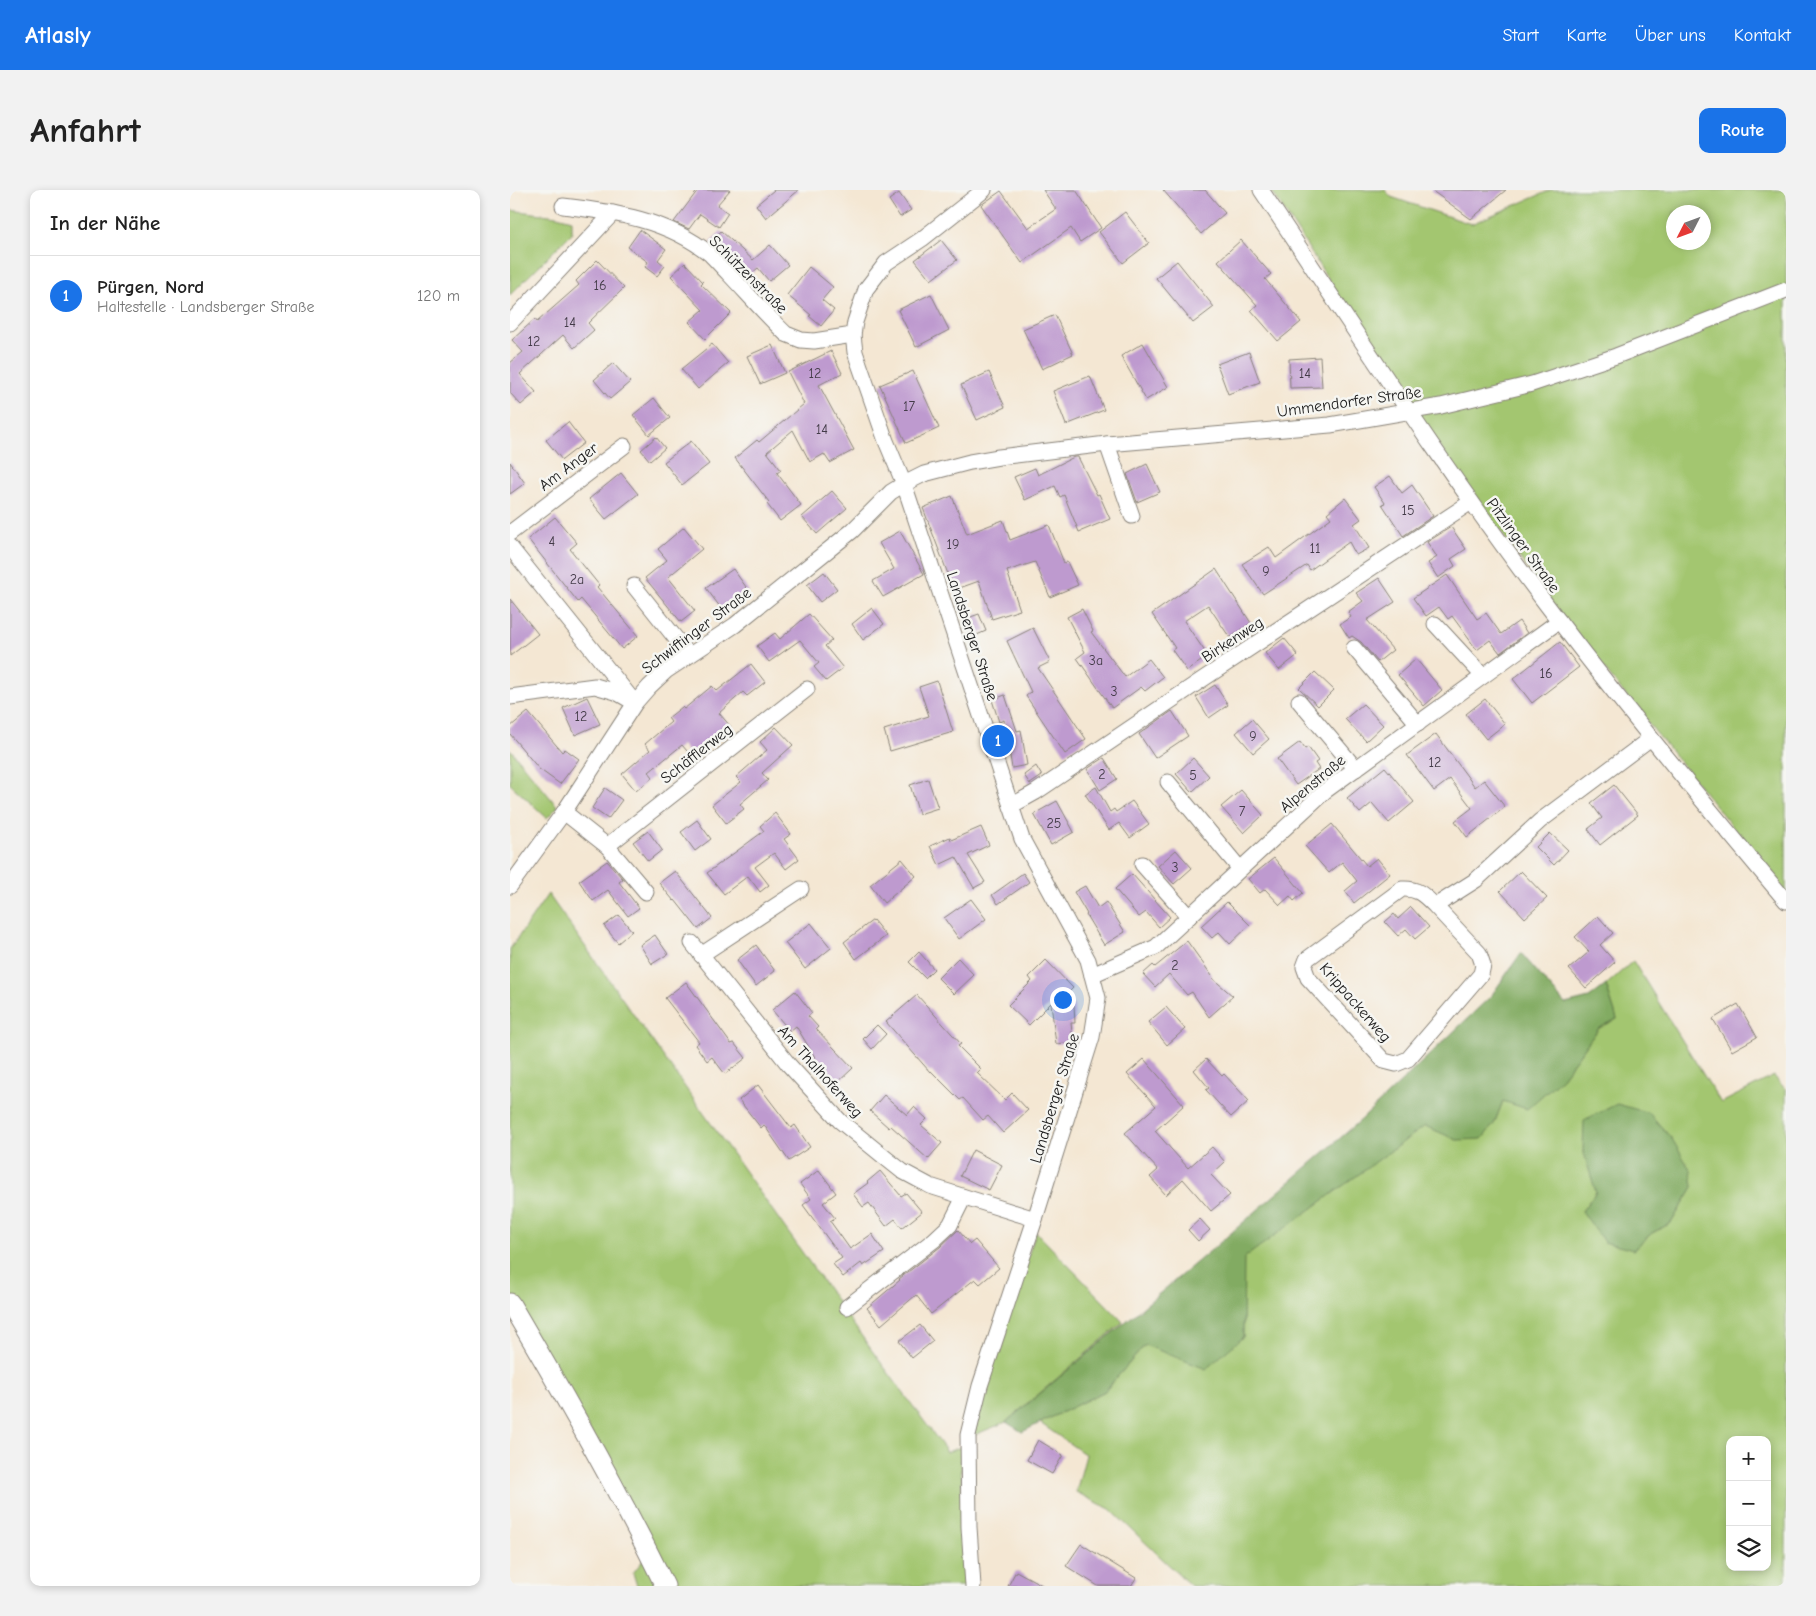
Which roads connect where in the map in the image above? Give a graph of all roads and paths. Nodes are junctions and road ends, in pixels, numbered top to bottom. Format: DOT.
graph roads {
  1 [pos="984,190"];
  2 [pos="1261,190"];
  3 [pos="563,206"];
  4 [pos="613,213"];
  5 [pos="1786,290"];
  6 [pos="510,323"];
  7 [pos="853,334"];
  8 [pos="1410,412"];
  9 [pos="1107,444"];
  10 [pos="624,446"];
  11 [pos="904,484"];
  12 [pos="1471,502"];
  13 [pos="1132,516"];
  14 [pos="510,533"];
  15 [pos="510,547"];
  16 [pos="634,586"];
  17 [pos="1558,621"];
  18 [pos="1435,624"];
  19 [pos="1354,648"];
  20 [pos="688,655"];
  21 [pos="1483,676"];
  22 [pos="807,689"];
  23 [pos="510,697"];
  24 [pos="1299,701"];
  25 [pos="636,703"];
  26 [pos="1418,724"];
  27 [pos="1651,738"];
  28 [pos="1356,769"];
  29 [pos="1168,782"];
  30 [pos="1011,806"];
  31 [pos="564,812"];
  32 [pos="607,846"];
  33 [pos="1142,864"];
  34 [pos="1240,869"];
  35 [pos="510,886"];
  36 [pos="801,889"];
  37 [pos="646,892"];
  38 [pos="1786,901"];
  39 [pos="1435,906"];
  40 [pos="1189,917"];
  41 [pos="1092,975"];
  42 [pos="964,1197"];
  43 [pos="1035,1219"];
  44 [pos="510,1303"];
  45 [pos="848,1307"];
  46 [pos="665,1586"];
  47 [pos="973,1586"];
  1 -- 7 [label="street, Landsberger Straße"];
  2 -- 8 [label="street, Pitzlinger Straße"];
  3 -- 4 [label="street, Schützenstraße"];
  4 -- 6 [label="street"];
  4 -- 7 [label="street, Schützenstraße"];
  5 -- 8 [label="street, Ummendorfer Straße"];
  7 -- 11 [label="street, Landsberger Straße"];
  8 -- 9 [label="street, Ummendorfer Straße"];
  8 -- 12 [label="street, Pitzlinger Straße"];
  9 -- 11 [label="street, Ummendorfer Straße"];
  9 -- 13 [label="street"];
  10 -- 14 [label="street, Am Anger"];
  11 -- 20 [label="street, Schwiftinger Straße"];
  11 -- 30 [label="street, Landsberger Straße"];
  12 -- 17 [label="street, Pitzlinger Straße"];
  12 -- 30 [label="street, Birkenweg"];
  15 -- 25 [label="street"];
  16 -- 20 [label="street"];
  17 -- 21 [label="street, Alpenstraße"];
  17 -- 27 [label="street, Pitzlinger Straße"];
  18 -- 21 [label="street"];
  19 -- 26 [label="street"];
  20 -- 25 [label="street, Schwiftinger Straße"];
  21 -- 26 [label="street, Alpenstraße"];
  22 -- 32 [label="street, Schäfflerweg"];
  23 -- 25 [label="street"];
  24 -- 28 [label="street"];
  25 -- 31 [label="street, Schwiftinger Straße"];
  26 -- 28 [label="street, Alpenstraße"];
  27 -- 38 [label="street, Pitzlinger Straße"];
  27 -- 39 [label="street"];
  28 -- 34 [label="street, Alpenstraße"];
  29 -- 34 [label="street"];
  30 -- 41 [label="street, Landsberger Straße"];
  31 -- 32 [label="street"];
  31 -- 35 [label="street, Schwiftinger Straße"];
  32 -- 37 [label="street"];
  33 -- 40 [label="street"];
  34 -- 40 [label="street, Alpenstraße"];
  36 -- 42 [label="street, Am Thalhoferweg"];
  39 -- 39 [label="street, Krippackerweg"];
  40 -- 41 [label="street, Alpenstraße"];
  41 -- 43 [label="street, Landsberger Straße"];
  42 -- 43 [label="street, Am Thalhoferweg"];
  42 -- 45 [label="street"];
  43 -- 47 [label="street, Landsberger Straße"];
  44 -- 46 [label="main road"];
}
